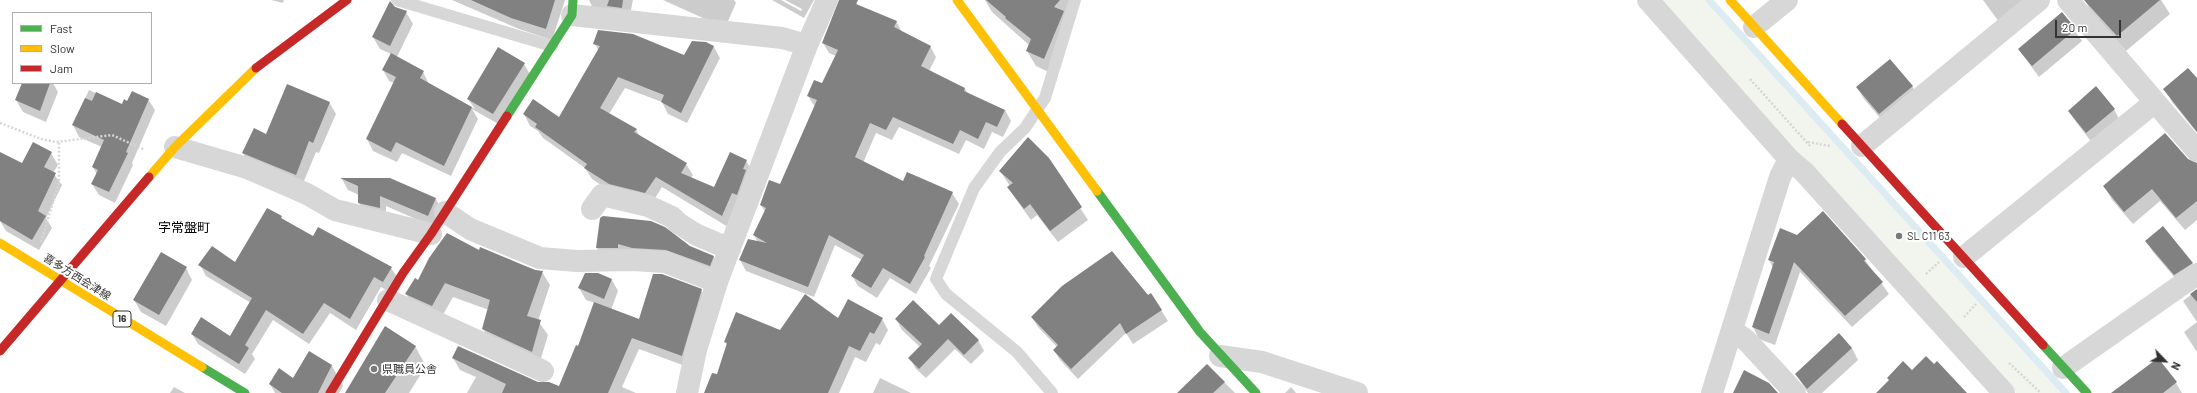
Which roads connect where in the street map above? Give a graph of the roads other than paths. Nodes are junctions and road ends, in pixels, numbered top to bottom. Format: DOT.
graph roads {
  1 [pos="347,0"];
  2 [pos="397,0"];
  3 [pos="827,0"];
  4 [pos="957,0"];
  5 [pos="1076,0"];
  6 [pos="1648,0"];
  7 [pos="1730,0"];
  8 [pos="1787,0"];
  9 [pos="2039,0"];
  10 [pos="2068,0"];
  11 [pos="572,7"];
  12 [pos="1754,27"];
  13 [pos="807,45"];
  14 [pos="552,46"];
  15 [pos="2155,102"];
  16 [pos="1037,112"];
  17 [pos="1862,146"];
  18 [pos="2197,151"];
  19 [pos="170,152"];
  20 [pos="1789,159"];
  21 [pos="592,210"];
  22 [pos="445,212"];
  23 [pos="431,234"];
  24 [pos="0,243"];
  25 [pos="730,248"];
  26 [pos="1964,257"];
  27 [pos="2197,274"];
  28 [pos="61,281"];
  29 [pos="717,282"];
  30 [pos="388,300"];
  31 [pos="1732,330"];
  32 [pos="0,351"];
  33 [pos="1220,356"];
  34 [pos="2064,368"];
  35 [pos="543,372"];
  36 [pos="1254,392"];
  37 [pos="245,393"];
  38 [pos="330,393"];
  39 [pos="687,393"];
  40 [pos="1052,393"];
  41 [pos="1357,393"];
  42 [pos="1712,393"];
  43 [pos="1795,393"];
  44 [pos="2004,393"];
  45 [pos="2087,393"];
  1 -- 19 [label="street"];
  2 -- 14 [label="lane"];
  3 -- 13 [label="street"];
  4 -- 16 [label="street"];
  5 -- 16 [label="lane"];
  6 -- 20 [label="street"];
  7 -- 12 [label="street"];
  8 -- 12 [label="street"];
  9 -- 17 [label="street"];
  10 -- 15 [label="street"];
  11 -- 13 [label="street"];
  11 -- 14 [label="street"];
  12 -- 17 [label="street"];
  13 -- 25 [label="street"];
  14 -- 22 [label="street"];
  15 -- 18 [label="street"];
  15 -- 26 [label="street"];
  16 -- 33 [label="street"];
  16 -- 40 [label="lane"];
  17 -- 26 [label="street"];
  19 -- 23 [label="street"];
  19 -- 28 [label="street"];
  20 -- 31 [label="street"];
  20 -- 44 [label="street"];
  21 -- 25 [label="street"];
  22 -- 23 [label="street"];
  22 -- 29 [label="street"];
  23 -- 30 [label="street"];
  24 -- 28 [label="street, 喜多方西会津線 / 16"];
  25 -- 29 [label="street"];
  26 -- 34 [label="street"];
  27 -- 34 [label="street"];
  28 -- 32 [label="street"];
  28 -- 37 [label="street, 喜多方西会津線 / 16"];
  29 -- 39 [label="street"];
  30 -- 35 [label="street"];
  30 -- 38 [label="street"];
  31 -- 42 [label="street"];
  31 -- 43 [label="street"];
  33 -- 36 [label="street"];
  33 -- 41 [label="street"];
  34 -- 45 [label="street"];
}
